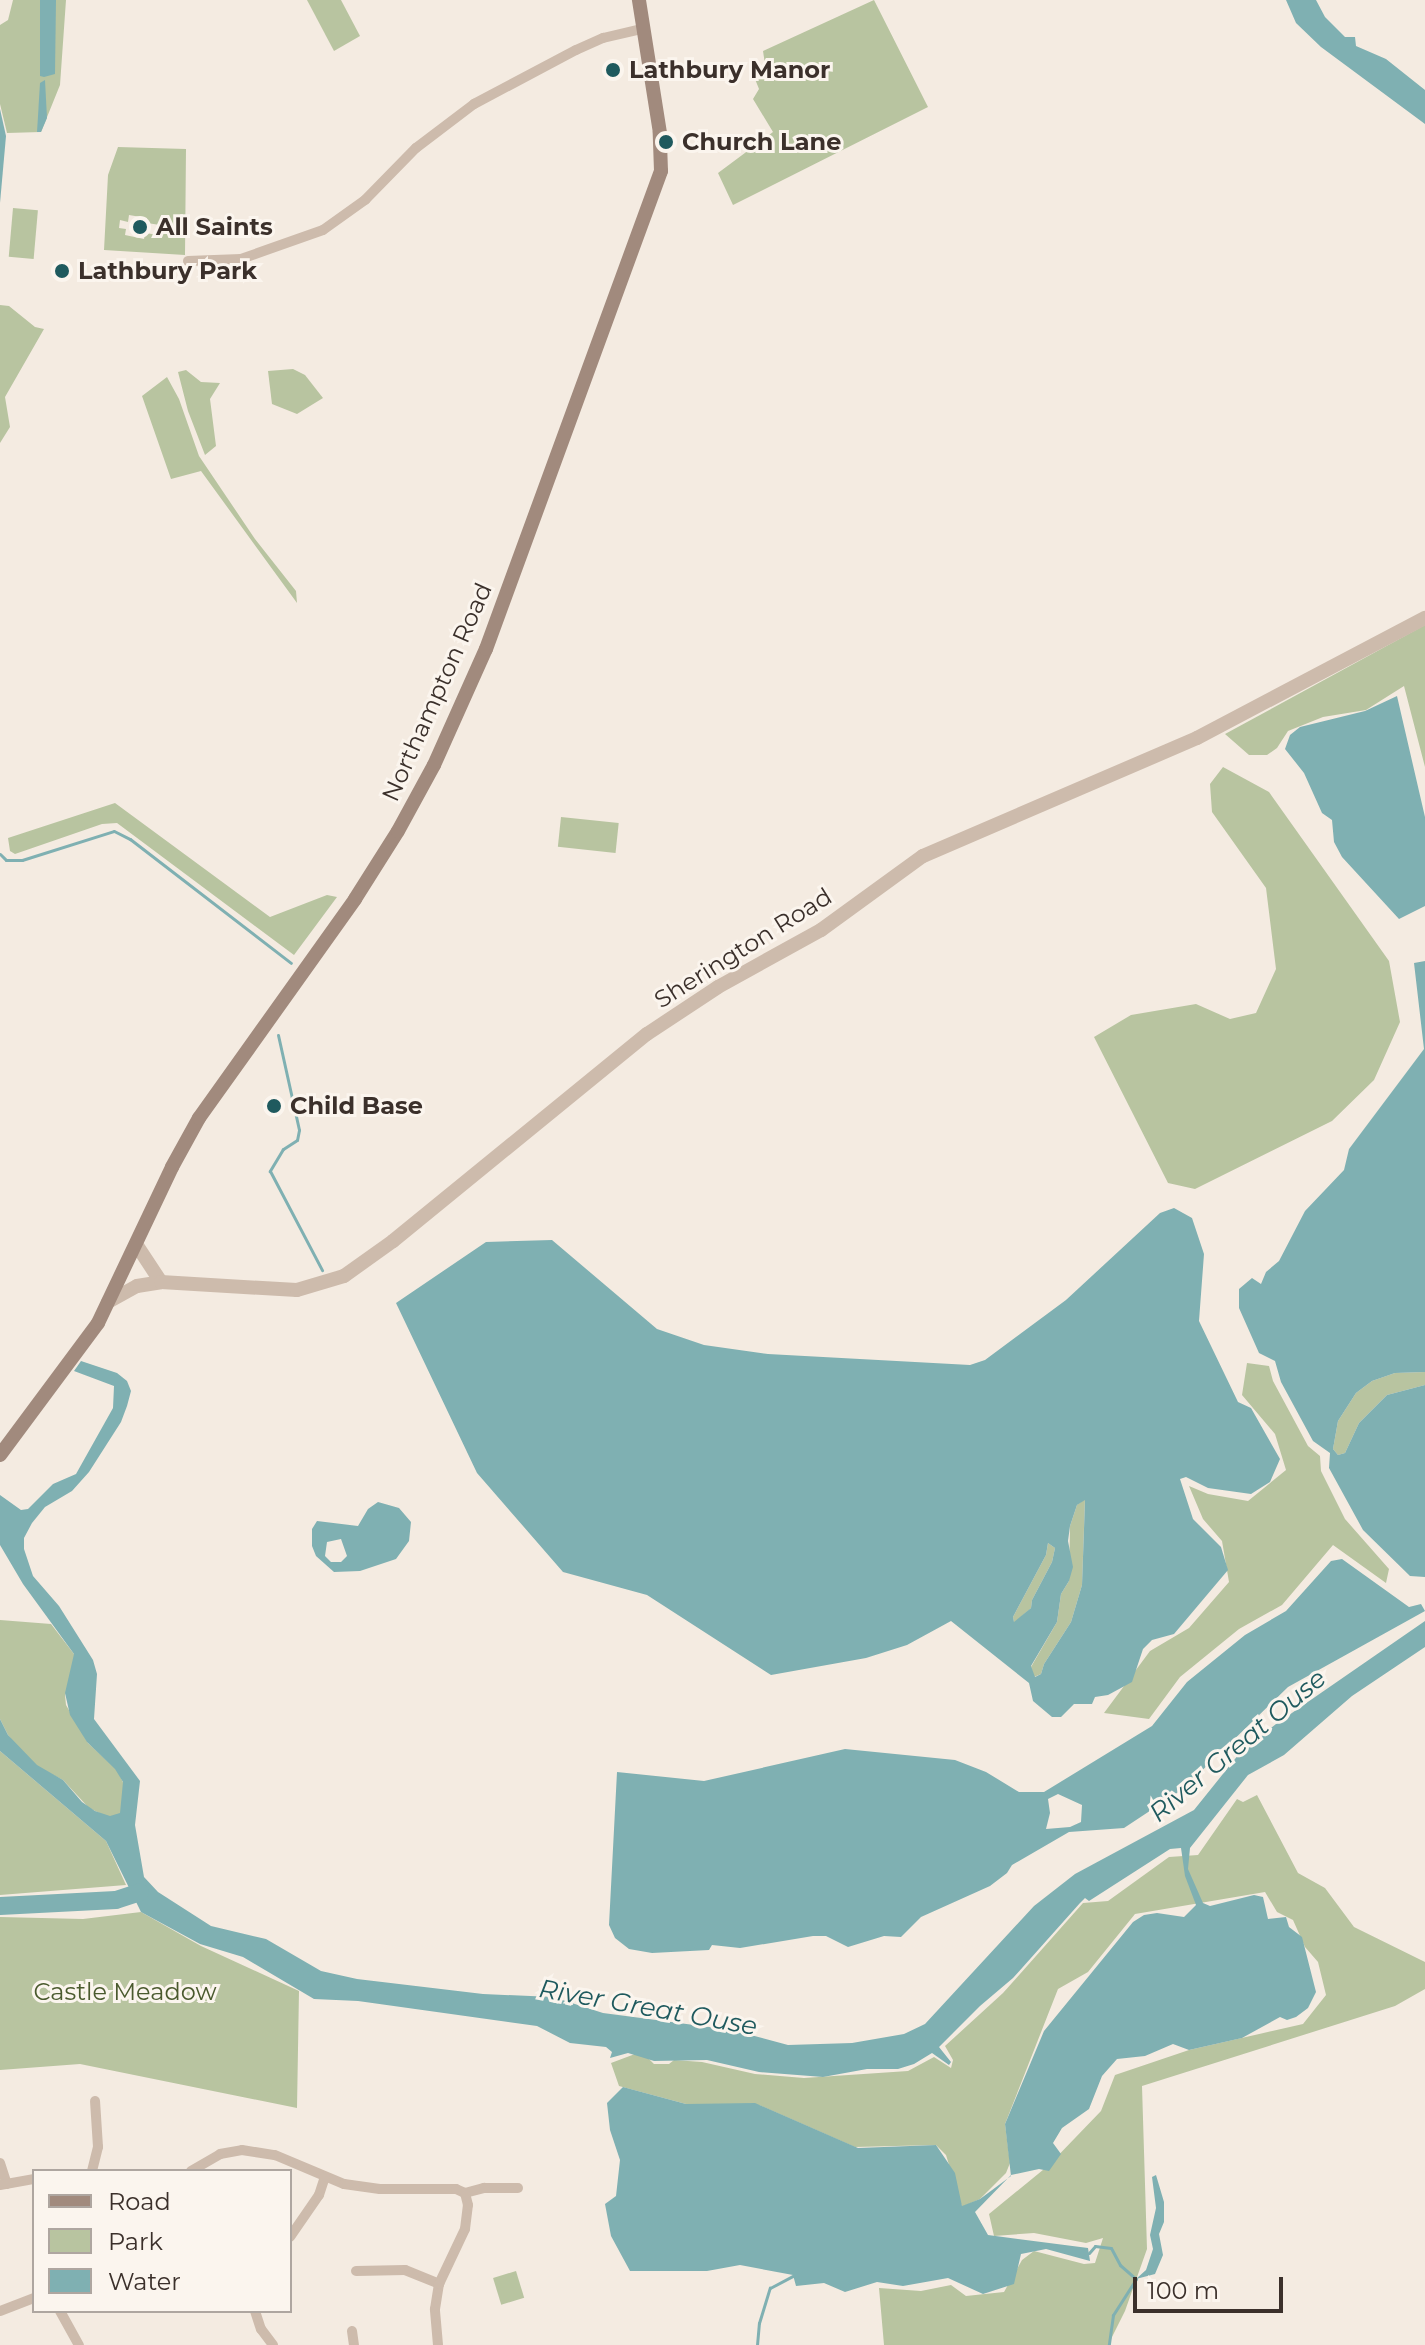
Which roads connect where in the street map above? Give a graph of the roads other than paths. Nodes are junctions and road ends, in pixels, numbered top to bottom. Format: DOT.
graph roads {
  1 [pos="639,0"];
  2 [pos="641,29"];
  3 [pos="188,261"];
  4 [pos="1425,618"];
  5 [pos="136,1244"];
  6 [pos="161,1282"];
  7 [pos="108,1302"];
  8 [pos="0,1455"];
  9 [pos="95,2101"];
  10 [pos="0,2163"];
  11 [pos="92,2169"];
  12 [pos="194,2169"];
  13 [pos="325,2177"];
  14 [pos="32,2179"];
  15 [pos="3,2184"];
  16 [pos="518,2188"];
  17 [pos="465,2193"];
  18 [pos="292,2234"];
  19 [pos="356,2271"];
  20 [pos="439,2284"];
  21 [pos="32,2299"];
  22 [pos="0,2311"];
  23 [pos="61,2313"];
  24 [pos="256,2313"];
  25 [pos="352,2331"];
  26 [pos="79,2345"];
  27 [pos="273,2345"];
  28 [pos="354,2345"];
  29 [pos="438,2345"];
  1 -- 2 [label="main road, Northampton Road"];
  2 -- 3 [label="street"];
  2 -- 5 [label="main road, Northampton Road"];
  4 -- 6 [label="street, Sherington Road"];
  5 -- 6 [label="street"];
  5 -- 7 [label="main road, Northampton Road"];
  6 -- 7 [label="street, Sherington Road"];
  7 -- 8 [label="main road, Northampton Road"];
  9 -- 11 [label="street"];
  10 -- 15 [label="street"];
  12 -- 13 [label="street"];
  13 -- 17 [label="street"];
  13 -- 18 [label="street"];
  14 -- 15 [label="street"];
  16 -- 17 [label="street"];
  17 -- 20 [label="street"];
  19 -- 20 [label="street"];
  20 -- 29 [label="street"];
  21 -- 22 [label="street"];
  23 -- 26 [label="street"];
  24 -- 27 [label="street"];
  25 -- 28 [label="street"];
}
